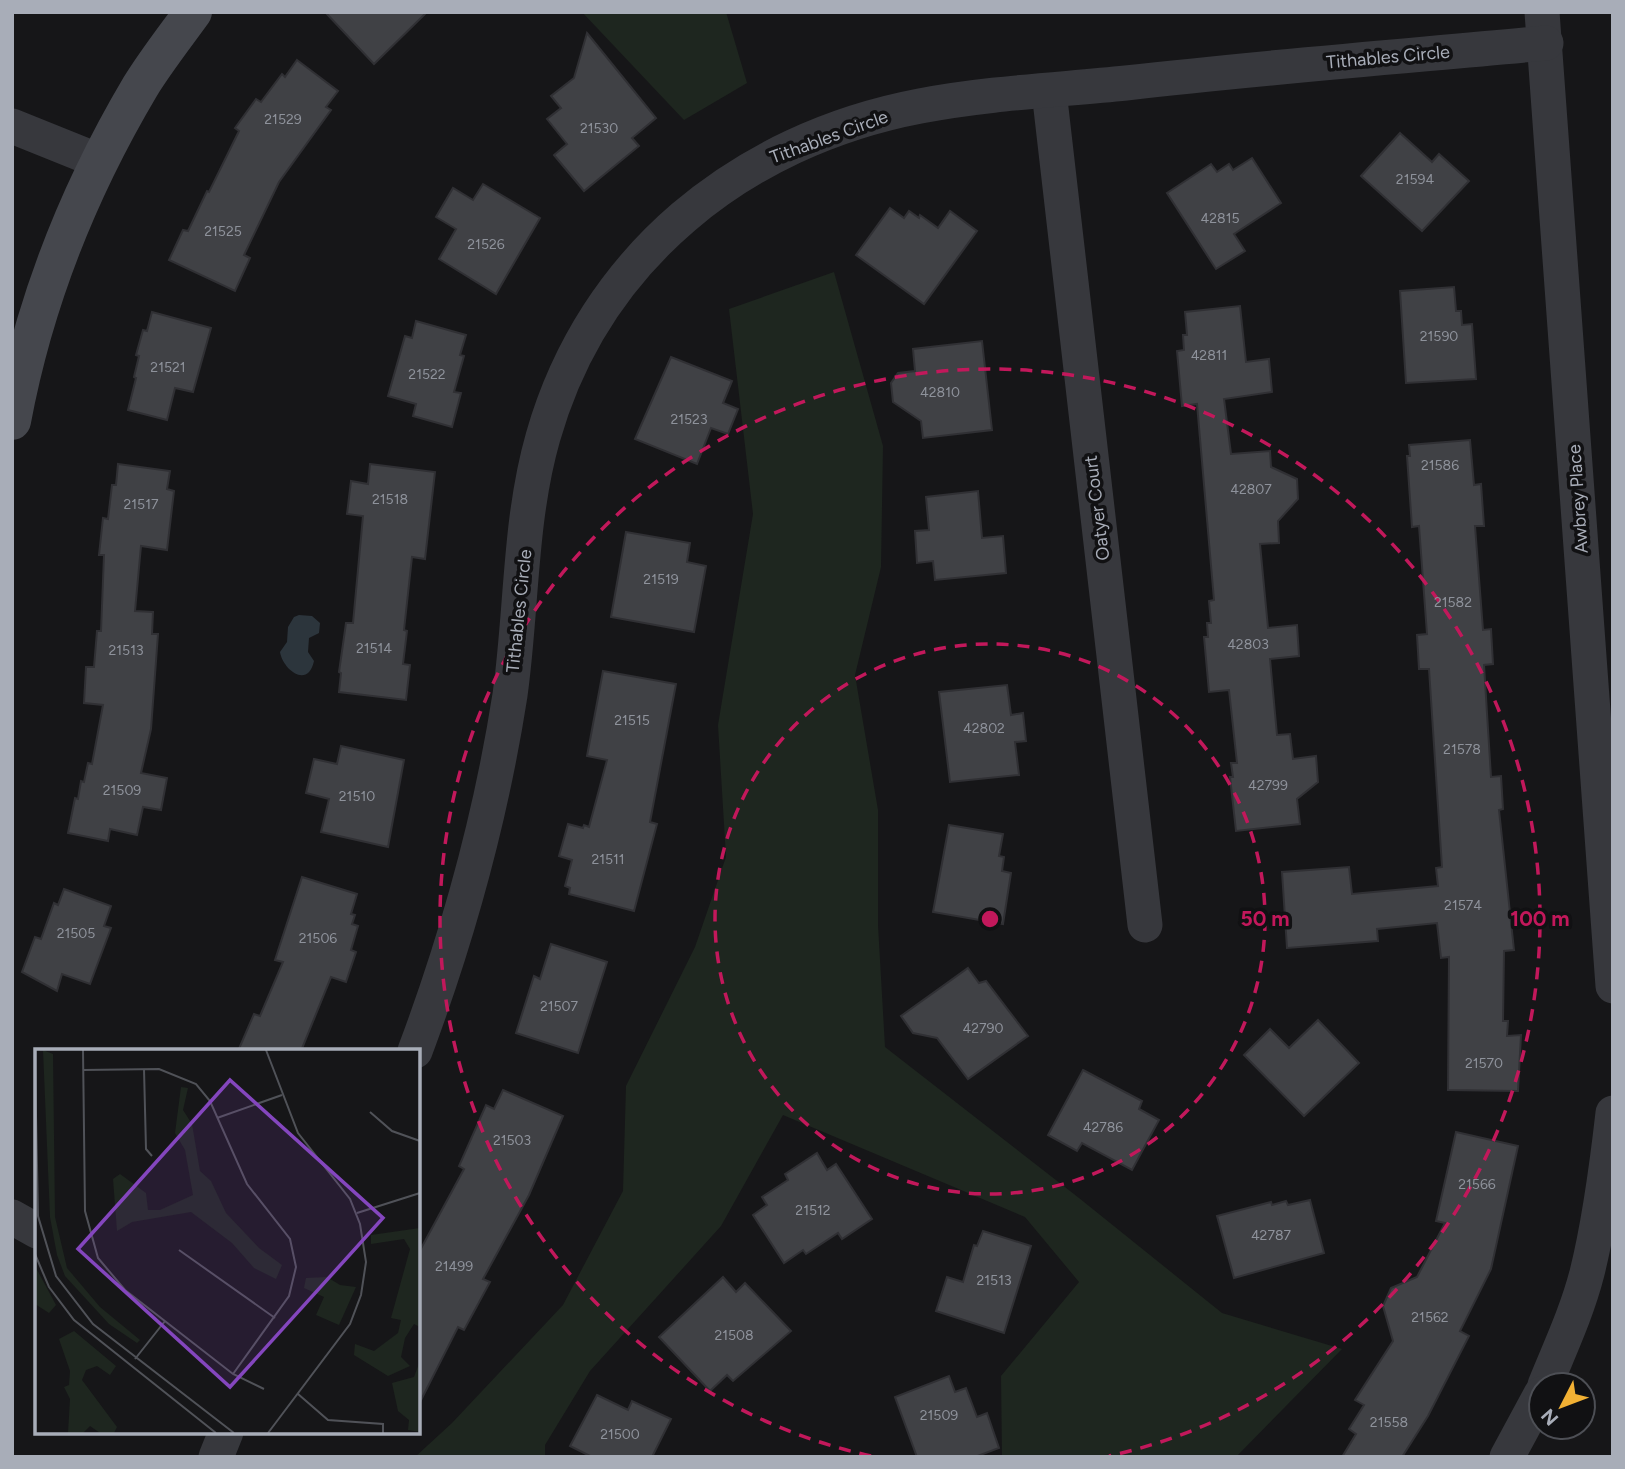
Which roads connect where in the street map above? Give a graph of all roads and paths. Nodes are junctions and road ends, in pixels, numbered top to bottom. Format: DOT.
graph roads {
  1 [pos="192,12"];
  2 [pos="1544,28"];
  3 [pos="1049,91"];
  4 [pos="12,126"];
  5 [pos="99,161"];
  6 [pos="12,421"];
  7 [pos="1601,660"];
  8 [pos="1145,925"];
  9 [pos="1613,986"];
  10 [pos="416,1049"];
  11 [pos="1613,1112"];
  12 [pos="12,1217"];
  13 [pos="35,1230"];
  14 [pos="1551,1371"];
  15 [pos="1527,1420"];
  16 [pos="225,1434"];
  17 [pos="216,1457"];
  18 [pos="1507,1457"];
  1 -- 5 [label="street"];
  2 -- 3 [label="street, Tithables Circle"];
  2 -- 7 [label="street, Awbrey Place"];
  3 -- 8 [label="street, Oatyer Court"];
  3 -- 10 [label="street, Tithables Circle"];
  4 -- 5 [label="street"];
  5 -- 6 [label="street"];
  7 -- 9 [label="street, Awbrey Place"];
  11 -- 14 [label="street"];
  12 -- 13 [label="street"];
  15 -- 18 [label="street"];
  16 -- 17 [label="street"];
}
